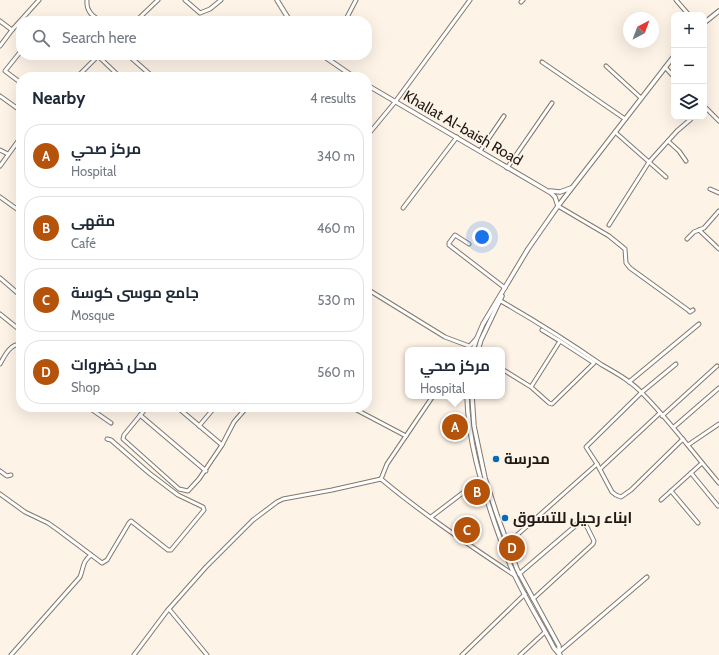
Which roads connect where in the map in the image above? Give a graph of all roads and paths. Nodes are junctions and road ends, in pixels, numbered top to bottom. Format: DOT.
graph roads {
  1 [pos="39,0"];
  2 [pos="87,0"];
  3 [pos="157,0"];
  4 [pos="185,0"];
  5 [pos="221,0"];
  6 [pos="277,0"];
  7 [pos="356,0"];
  8 [pos="470,0"];
  9 [pos="676,0"];
  10 [pos="719,11"];
  11 [pos="686,12"];
  12 [pos="25,16"];
  13 [pos="94,16"];
  14 [pos="141,16"];
  15 [pos="287,16"];
  16 [pos="348,16"];
  17 [pos="0,21"];
  18 [pos="707,21"];
  19 [pos="16,26"];
  20 [pos="12,30"];
  21 [pos="0,46"];
  22 [pos="16,57"];
  23 [pos="94,60"];
  24 [pos="102,60"];
  25 [pos="133,60"];
  26 [pos="330,60"];
  27 [pos="671,60"];
  28 [pos="542,62"];
  29 [pos="606,66"];
  30 [pos="665,68"];
  31 [pos="82,72"];
  32 [pos="115,72"];
  33 [pos="147,72"];
  34 [pos="347,72"];
  35 [pos="671,74"];
  36 [pos="16,79"];
  37 [pos="372,88"];
  38 [pos="0,96"];
  39 [pos="641,98"];
  40 [pos="395,102"];
  41 [pos="552,103"];
  42 [pos="16,108"];
  43 [pos="707,109"];
  44 [pos="504,116"];
  45 [pos="625,119"];
  46 [pos="689,120"];
  47 [pos="719,120"];
  48 [pos="372,130"];
  49 [pos="615,132"];
  50 [pos="457,137"];
  51 [pos="668,141"];
  52 [pos="16,144"];
  53 [pos="0,150"];
  54 [pos="480,151"];
  55 [pos="8,154"];
  56 [pos="649,162"];
  57 [pos="686,162"];
  58 [pos="0,166"];
  59 [pos="507,168"];
  60 [pos="666,177"];
  61 [pos="572,187"];
  62 [pos="710,189"];
  63 [pos="547,191"];
  64 [pos="719,193"];
  65 [pos="0,197"];
  66 [pos="558,206"];
  67 [pos="16,208"];
  68 [pos="403,208"];
  69 [pos="719,211"];
  70 [pos="609,225"];
  71 [pos="699,230"];
  72 [pos="687,239"];
  73 [pos="469,244"];
  74 [pos="719,249"];
  75 [pos="0,278"];
  76 [pos="505,288"];
  77 [pos="16,292"];
  78 [pos="372,292"];
  79 [pos="499,300"];
  80 [pos="693,310"];
  81 [pos="0,314"];
  82 [pos="699,324"];
  83 [pos="16,327"];
  84 [pos="542,330"];
  85 [pos="477,338"];
  86 [pos="560,341"];
  87 [pos="16,345"];
  88 [pos="469,346"];
  89 [pos="474,347"];
  90 [pos="479,347"];
  91 [pos="0,364"];
  92 [pos="676,364"];
  93 [pos="717,366"];
  94 [pos="505,371"];
  95 [pos="629,382"];
  96 [pos="531,387"];
  97 [pos="719,388"];
  98 [pos="642,392"];
  99 [pos="431,399"];
  100 [pos="466,399"];
  101 [pos="472,399"];
  102 [pos="467,407"];
  103 [pos="472,407"];
  104 [pos="95,412"];
  105 [pos="143,412"];
  106 [pos="182,412"];
  107 [pos="211,412"];
  108 [pos="243,412"];
  109 [pos="360,412"];
  110 [pos="661,414"];
  111 [pos="140,415"];
  112 [pos="111,423"];
  113 [pos="719,424"];
  114 [pos="199,426"];
  115 [pos="674,427"];
  116 [pos="406,436"];
  117 [pos="107,439"];
  118 [pos="683,439"];
  119 [pos="222,445"];
  120 [pos="688,445"];
  121 [pos="479,452"];
  122 [pos="475,453"];
  123 [pos="702,463"];
  124 [pos="597,464"];
  125 [pos="480,465"];
  126 [pos="600,469"];
  127 [pos="0,471"];
  128 [pos="206,471"];
  129 [pos="691,473"];
  130 [pos="11,475"];
  131 [pos="381,479"];
  132 [pos="481,479"];
  133 [pos="719,483"];
  134 [pos="671,491"];
  135 [pos="0,494"];
  136 [pos="661,500"];
  137 [pos="718,506"];
  138 [pos="431,517"];
  139 [pos="698,523"];
  140 [pos="507,544"];
  141 [pos="91,555"];
  142 [pos="513,566"];
  143 [pos="519,574"];
  144 [pos="515,575"];
  145 [pos="647,577"];
  146 [pos="525,594"];
  147 [pos="533,599"];
  148 [pos="169,609"];
  149 [pos="545,632"];
  150 [pos="559,654"];
  151 [pos="11,655"];
  152 [pos="134,655"];
  153 [pos="207,655"];
  154 [pos="462,655"];
  155 [pos="520,655"];
  1 -- 12 [label="street"];
  2 -- 13 [label="street"];
  3 -- 14 [label="street"];
  4 -- 5 [label="street"];
  6 -- 15 [label="street"];
  7 -- 16 [label="street"];
  8 -- 40 [label="street"];
  9 -- 11 [label="street"];
  10 -- 18 [label="street"];
  17 -- 20 [label="street"];
  19 -- 20 [label="street"];
  20 -- 21 [label="street"];
  22 -- 36 [label="street"];
  23 -- 31 [label="street"];
  24 -- 32 [label="street"];
  25 -- 33 [label="street"];
  26 -- 34 [label="street"];
  27 -- 30 [label="street"];
  28 -- 45 [label="street"];
  29 -- 39 [label="street"];
  30 -- 35 [label="street"];
  30 -- 39 [label="street"];
  37 -- 40 [label="street, Khallat Al-baish Road"];
  38 -- 42 [label="street"];
  39 -- 45 [label="street"];
  40 -- 48 [label="street"];
  40 -- 50 [label="street, Khallat Al-baish Road"];
  41 -- 59 [label="street"];
  43 -- 47 [label="street"];
  44 -- 54 [label="street"];
  45 -- 49 [label="street"];
  46 -- 51 [label="street"];
  49 -- 56 [label="street"];
  49 -- 61 [label="street"];
  50 -- 54 [label="street, Khallat Al-baish Road"];
  50 -- 68 [label="street"];
  51 -- 56 [label="street"];
  51 -- 57 [label="street"];
  52 -- 55 [label="street"];
  53 -- 55 [label="street"];
  54 -- 59 [label="street, Khallat Al-baish Road"];
  55 -- 58 [label="street"];
  56 -- 60 [label="street"];
  56 -- 70 [label="street"];
  59 -- 63 [label="street, Khallat Al-baish Road"];
  61 -- 63 [label="street"];
  61 -- 66 [label="street"];
  62 -- 64 [label="street"];
  63 -- 66 [label="street"];
  65 -- 67 [label="street"];
  66 -- 76 [label="street"];
  66 -- 80 [label="street"];
  69 -- 71 [label="street"];
  71 -- 72 [label="street"];
  71 -- 74 [label="street"];
  73 -- 76 [label="street"];
  75 -- 77 [label="street"];
  76 -- 79 [label="street"];
  78 -- 88 [label="street"];
  79 -- 85 [label="street"];
  79 -- 90 [label="street"];
  79 -- 95 [label="street"];
  81 -- 83 [label="street"];
  82 -- 95 [label="street"];
  84 -- 86 [label="street"];
  85 -- 88 [label="street"];
  85 -- 89 [label="street"];
  86 -- 96 [label="street"];
  86 -- 96 [label="street"];
  87 -- 91 [label="street"];
  92 -- 98 [label="street"];
  93 -- 110 [label="street"];
  94 -- 96 [label="street"];
  95 -- 98 [label="street"];
  97 -- 115 [label="street"];
  98 -- 110 [label="street"];
  98 -- 124 [label="street"];
  99 -- 116 [label="street"];
  100 -- 102 [label="street"];
  101 -- 103 [label="street"];
  102 -- 103 [label="street"];
  102 -- 122 [label="street"];
  103 -- 121 [label="street"];
  104 -- 112 [label="street"];
  105 -- 111 [label="street"];
  106 -- 114 [label="street"];
  107 -- 114 [label="street"];
  108 -- 119 [label="street"];
  109 -- 116 [label="street"];
  110 -- 115 [label="street"];
  110 -- 126 [label="street"];
  111 -- 128 [label="street"];
  111 -- 128 [label="street"];
  113 -- 120 [label="street"];
  114 -- 119 [label="street"];
  115 -- 118 [label="street"];
  116 -- 131 [label="street"];
  117 -- 141 [label="street"];
  118 -- 120 [label="street"];
  118 -- 126 [label="street"];
  119 -- 128 [label="street"];
  120 -- 123 [label="street"];
  121 -- 122 [label="street"];
  121 -- 125 [label="street"];
  122 -- 125 [label="street"];
  123 -- 129 [label="street"];
  123 -- 133 [label="street"];
  124 -- 126 [label="street"];
  124 -- 140 [label="street"];
  125 -- 132 [label="street"];
  125 -- 140 [label="street"];
  127 -- 130 [label="street"];
  129 -- 134 [label="street"];
  129 -- 137 [label="street"];
  131 -- 138 [label="street"];
  131 -- 148 [label="street"];
  132 -- 138 [label="street"];
  132 -- 142 [label="street"];
  134 -- 136 [label="street"];
  134 -- 139 [label="street"];
  135 -- 141 [label="street"];
  138 -- 144 [label="street"];
  140 -- 142 [label="street"];
  141 -- 151 [label="street"];
  142 -- 143 [label="street"];
  142 -- 144 [label="street"];
  143 -- 147 [label="street"];
  143 -- 147 [label="street"];
  144 -- 146 [label="street"];
  145 -- 150 [label="street"];
  146 -- 149 [label="street"];
  146 -- 154 [label="street"];
  147 -- 150 [label="street"];
  148 -- 152 [label="street"];
  148 -- 153 [label="street"];
  149 -- 150 [label="street"];
  149 -- 155 [label="street"];
}
